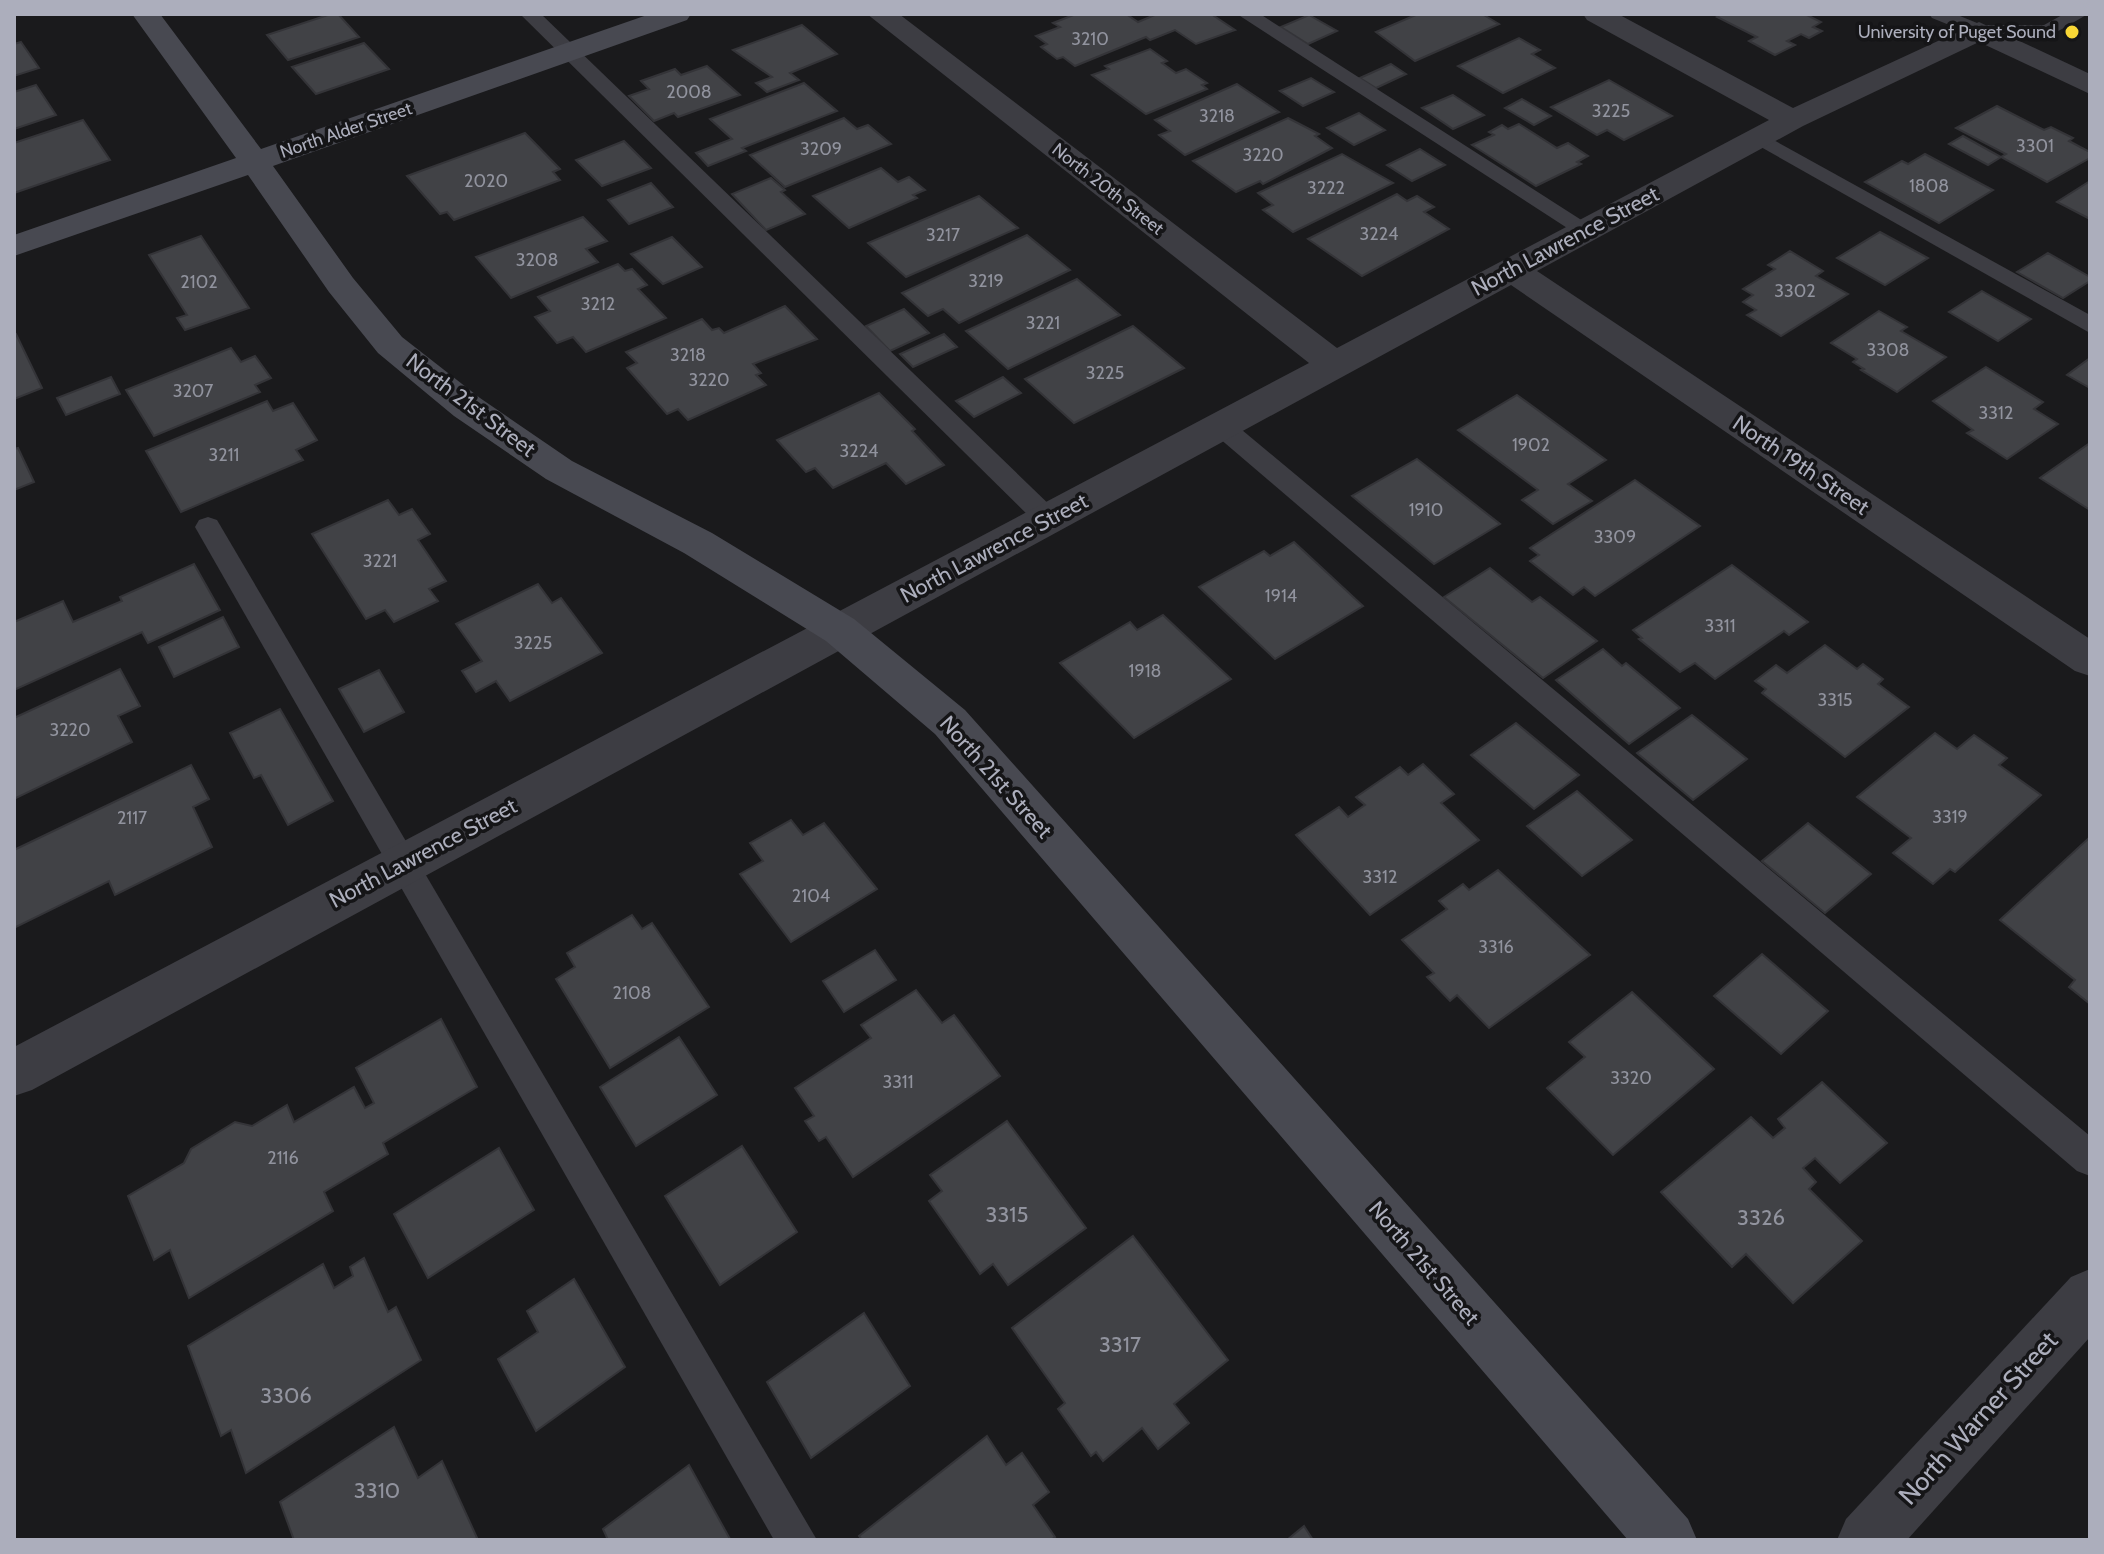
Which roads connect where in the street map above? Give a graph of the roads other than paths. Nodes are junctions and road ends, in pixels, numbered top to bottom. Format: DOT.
graph roads {
  1 [pos="146,14"];
  2 [pos="530,14"];
  3 [pos="677,14"];
  4 [pos="881,14"];
  5 [pos="1247,14"];
  6 [pos="1597,14"];
  7 [pos="1939,14"];
  8 [pos="2078,14"];
  9 [pos="1983,23"];
  10 [pos="569,52"];
  11 [pos="2090,85"];
  12 [pos="1775,129"];
  13 [pos="255,162"];
  14 [pos="1586,230"];
  15 [pos="14,246"];
  16 [pos="1512,270"];
  17 [pos="2090,325"];
  18 [pos="1335,365"];
  19 [pos="1221,426"];
  20 [pos="1048,519"];
  21 [pos="208,527"];
  22 [pos="840,630"];
  23 [pos="2090,660"];
  24 [pos="404,863"];
  25 [pos="14,1073"];
  26 [pos="2090,1159"];
  27 [pos="2090,1296"];
  28 [pos="797,1540"];
  29 [pos="1667,1540"];
  30 [pos="1867,1540"];
  1 -- 13 [label="main road, North 21st Street"];
  2 -- 10 [label="lane"];
  3 -- 10 [label="main road, North Alder Street"];
  4 -- 18 [label="street, North 20th Street"];
  5 -- 14 [label="lane"];
  6 -- 12 [label="street"];
  7 -- 9 [label="lane"];
  8 -- 9 [label="lane"];
  9 -- 11 [label="street"];
  9 -- 12 [label="street, North Lawrence Street"];
  10 -- 13 [label="main road, North Alder Street"];
  10 -- 20 [label="lane"];
  12 -- 14 [label="street, North Lawrence Street"];
  12 -- 17 [label="lane"];
  13 -- 15 [label="main road, North Alder Street"];
  13 -- 22 [label="main road, North 21st Street"];
  14 -- 16 [label="street, North Lawrence Street"];
  16 -- 18 [label="street, North Lawrence Street"];
  16 -- 23 [label="street, North 19th Street"];
  18 -- 19 [label="street, North Lawrence Street"];
  19 -- 20 [label="street, North Lawrence Street"];
  19 -- 26 [label="lane"];
  20 -- 22 [label="street, North Lawrence Street"];
  21 -- 24 [label="lane"];
  22 -- 24 [label="street, North Lawrence Street"];
  22 -- 29 [label="main road, North 21st Street"];
  24 -- 25 [label="street, North Lawrence Street"];
  24 -- 28 [label="lane"];
  27 -- 30 [label="street, North Warner Street"];
}
